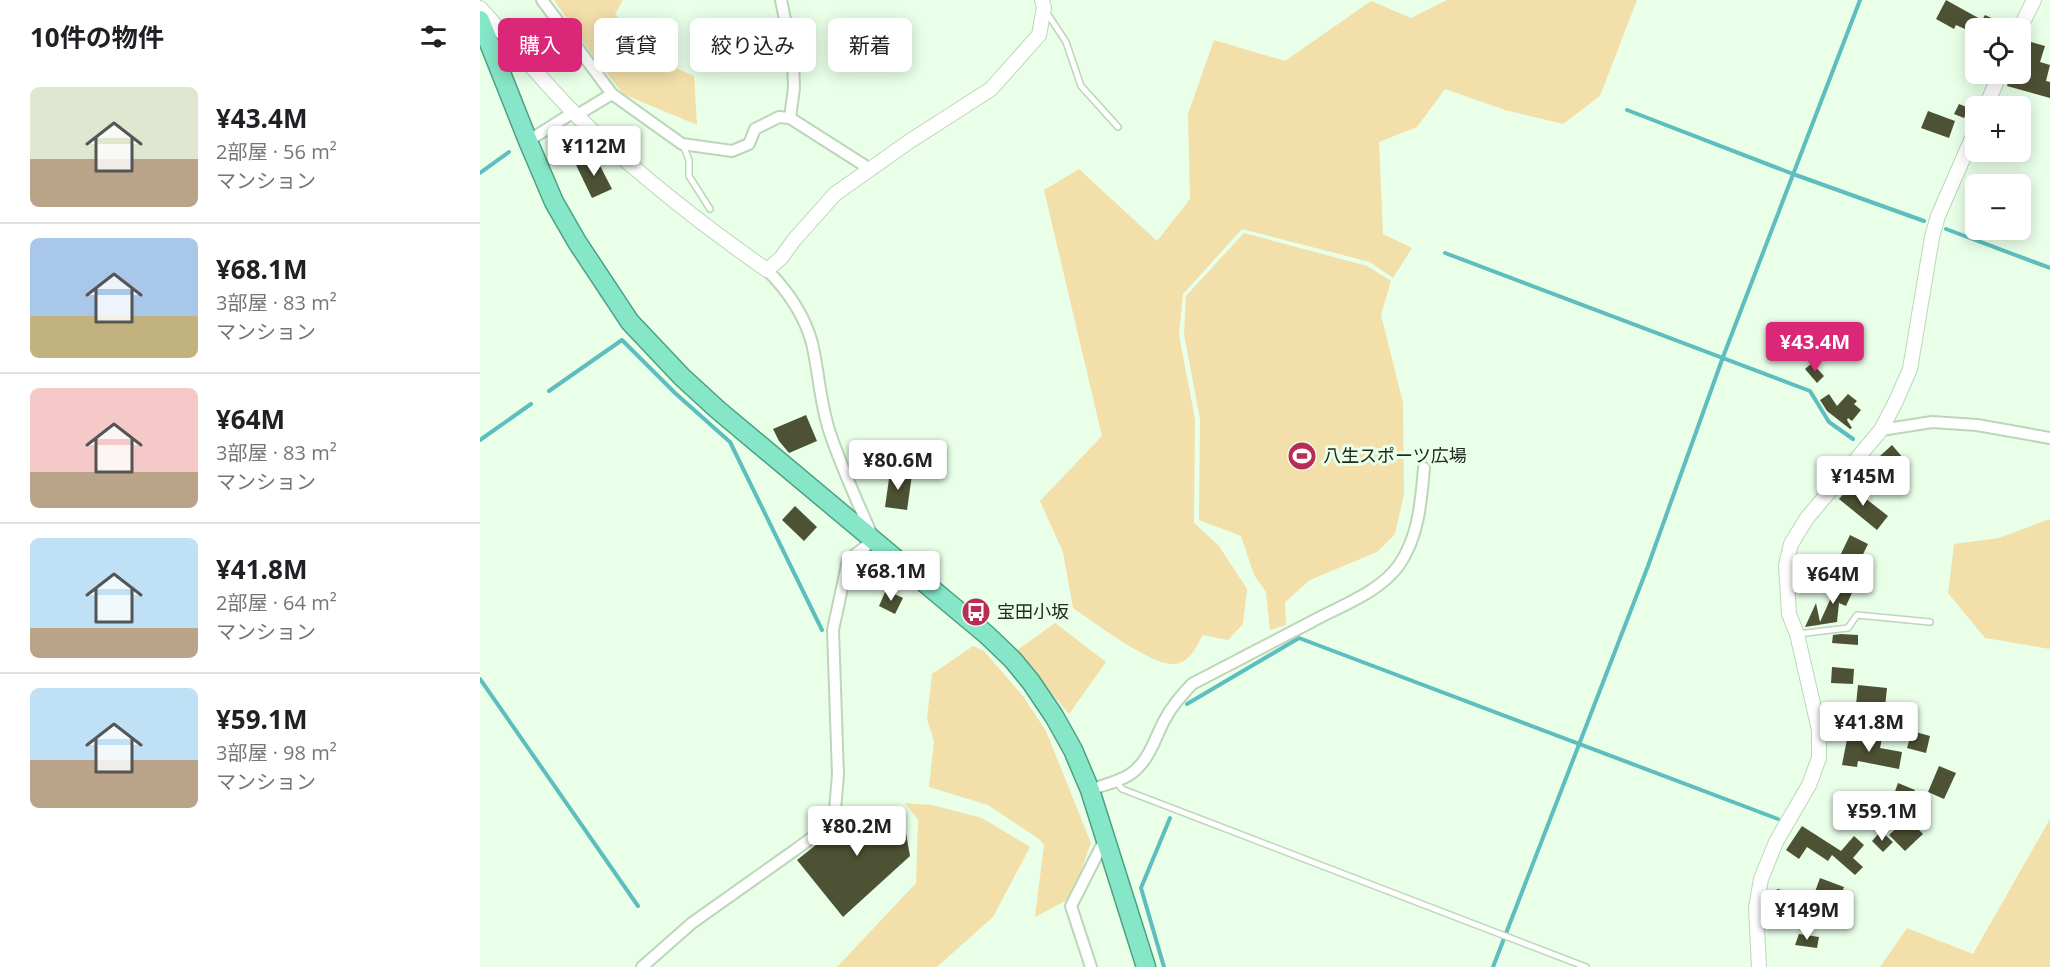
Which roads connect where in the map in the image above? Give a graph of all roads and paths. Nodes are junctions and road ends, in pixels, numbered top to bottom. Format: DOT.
graph roads {
  1 [pos="542,0"];
  2 [pos="781,0"];
  3 [pos="2034,0"];
  4 [pos="1043,4"];
  5 [pos="480,8"];
  6 [pos="2025,18"];
  7 [pos="480,20"];
  8 [pos="612,94"];
  9 [pos="575,114"];
  10 [pos="790,118"];
  11 [pos="1118,127"];
  12 [pos="528,141"];
  13 [pos="682,144"];
  14 [pos="1965,154"];
  15 [pos="870,169"];
  16 [pos="710,209"];
  17 [pos="767,270"];
  18 [pos="1881,430"];
  19 [pos="2050,438"];
  20 [pos="1424,468"];
  21 [pos="874,540"];
  22 [pos="1930,622"];
  23 [pos="1797,634"];
  24 [pos="1116,782"];
  25 [pos="1090,790"];
  26 [pos="1105,838"];
  27 [pos="642,967"];
  28 [pos="1091,967"];
  29 [pos="1146,967"];
  30 [pos="1586,967"];
  31 [pos="1759,967"];
  1 -- 8 [label="street"];
  2 -- 10 [label="street"];
  3 -- 6 [label="street"];
  4 -- 11 [label="lane"];
  4 -- 15 [label="street"];
  5 -- 9 [label="street"];
  7 -- 12 [label="highway"];
  8 -- 9 [label="street"];
  8 -- 13 [label="street"];
  9 -- 12 [label="street"];
  9 -- 17 [label="street"];
  10 -- 13 [label="street"];
  10 -- 15 [label="street"];
  12 -- 21 [label="highway"];
  13 -- 16 [label="lane"];
  14 -- 18 [label="street"];
  15 -- 17 [label="street"];
  17 -- 21 [label="street"];
  18 -- 19 [label="street"];
  18 -- 23 [label="street"];
  20 -- 24 [label="street"];
  21 -- 25 [label="highway"];
  21 -- 27 [label="street"];
  22 -- 23 [label="lane"];
  23 -- 31 [label="street"];
  24 -- 25 [label="street"];
  24 -- 30 [label="lane"];
  25 -- 26 [label="highway"];
  26 -- 28 [label="street"];
  26 -- 29 [label="highway"];
}
